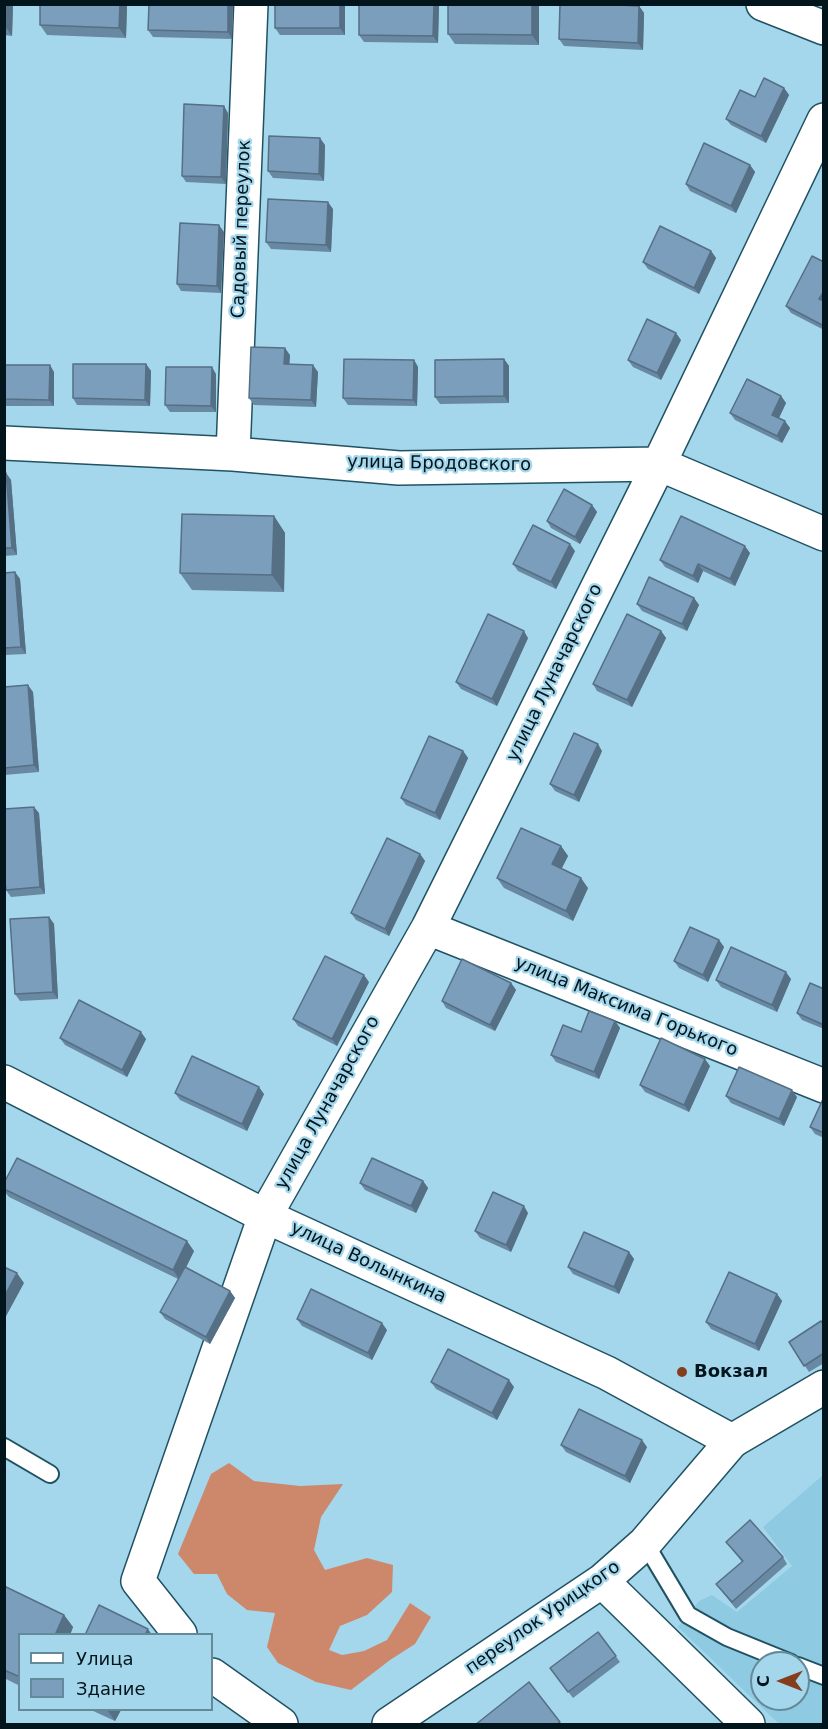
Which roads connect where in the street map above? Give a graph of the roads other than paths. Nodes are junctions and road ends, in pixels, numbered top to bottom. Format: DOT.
graph roads {
  1 [pos="251,4"];
  2 [pos="763,4"];
  3 [pos="824,28"];
  4 [pos="824,120"];
  5 [pos="4,443"];
  6 [pos="233,454"];
  7 [pos="659,464"];
  8 [pos="824,534"];
  9 [pos="428,928"];
  10 [pos="4,1082"];
  11 [pos="824,1086"];
  12 [pos="265,1216"];
  13 [pos="824,1387"];
  14 [pos="732,1441"];
  15 [pos="4,1447"];
  16 [pos="50,1474"];
  17 [pos="645,1543"];
  18 [pos="603,1581"];
  19 [pos="178,1633"];
  20 [pos="761,1651"];
  21 [pos="213,1676"];
  22 [pos="281,1725"];
  23 [pos="389,1725"];
  24 [pos="748,1725"];
  1 -- 6 [label="street, Садовый переулок"];
  2 -- 3 [label="street"];
  4 -- 7 [label="street, улица Луначарского"];
  5 -- 6 [label="street, улица Бродовского"];
  6 -- 7 [label="street, улица Бродовского"];
  7 -- 8 [label="street, улица Бродовского"];
  7 -- 9 [label="street, улица Луначарского"];
  9 -- 11 [label="street, улица Максима Горького"];
  9 -- 12 [label="street, улица Луначарского"];
  10 -- 12 [label="street, улица Волынкина"];
  12 -- 14 [label="street, улица Волынкина"];
  12 -- 19 [label="street, улица Луначарского"];
  13 -- 14 [label="street, переулок Урицкого"];
  14 -- 17 [label="street, переулок Урицкого"];
  15 -- 16 [label="lane"];
  17 -- 18 [label="street, переулок Урицкого"];
  17 -- 20 [label="lane"];
  18 -- 23 [label="street, переулок Урицкого"];
  18 -- 24 [label="street"];
  21 -- 22 [label="street"];
}
